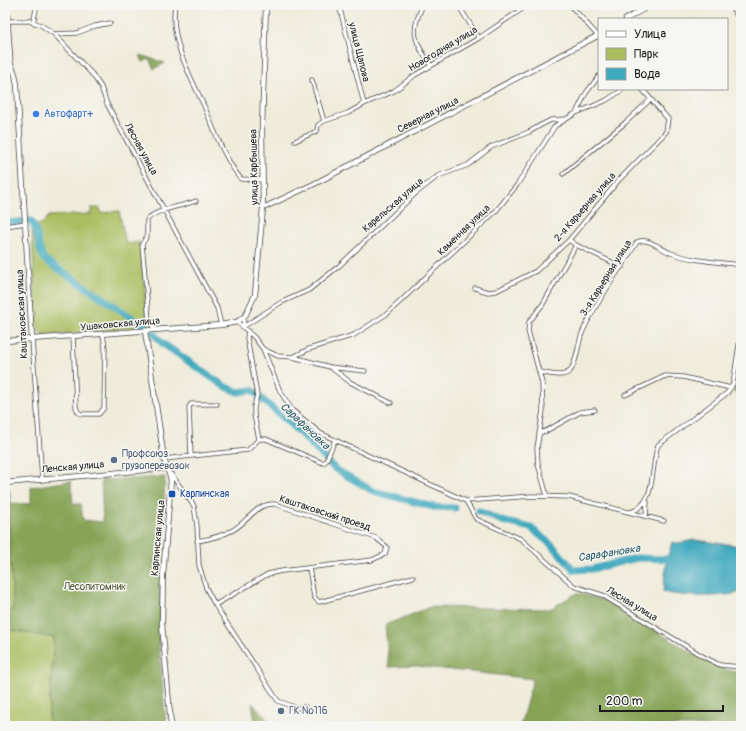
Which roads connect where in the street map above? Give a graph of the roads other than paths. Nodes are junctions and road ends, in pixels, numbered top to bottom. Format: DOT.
graph roads {
  1 [pos="7,5"];
  2 [pos="37,5"];
  3 [pos="175,5"];
  4 [pos="266,5"];
  5 [pos="339,5"];
  6 [pos="423,5"];
  7 [pos="458,5"];
  8 [pos="528,5"];
  9 [pos="570,5"];
  10 [pos="650,5"];
  11 [pos="730,5"];
  12 [pos="628,18"];
  13 [pos="741,20"];
  14 [pos="8,21"];
  15 [pos="33,22"];
  16 [pos="110,23"];
  17 [pos="54,34"];
  18 [pos="598,35"];
  19 [pos="598,37"];
  20 [pos="478,38"];
  21 [pos="5,64"];
  22 [pos="11,64"];
  23 [pos="431,66"];
  24 [pos="598,77"];
  25 [pos="312,80"];
  26 [pos="622,90"];
  27 [pos="643,90"];
  28 [pos="651,99"];
  29 [pos="364,104"];
  30 [pos="576,113"];
  31 [pos="567,119"];
  32 [pos="324,121"];
  33 [pos="295,141"];
  34 [pos="563,174"];
  35 [pos="263,180"];
  36 [pos="196,201"];
  37 [pos="263,208"];
  38 [pos="165,210"];
  39 [pos="27,223"];
  40 [pos="5,226"];
  41 [pos="569,240"];
  42 [pos="576,245"];
  43 [pos="741,265"];
  44 [pos="622,267"];
  45 [pos="475,288"];
  46 [pos="245,316"];
  47 [pos="237,322"];
  48 [pos="221,325"];
  49 [pos="243,327"];
  50 [pos="155,330"];
  51 [pos="145,331"];
  52 [pos="248,331"];
  53 [pos="741,332"];
  54 [pos="103,334"];
  55 [pos="73,336"];
  56 [pos="32,340"];
  57 [pos="5,341"];
  58 [pos="263,349"];
  59 [pos="293,357"];
  60 [pos="330,367"];
  61 [pos="365,371"];
  62 [pos="539,372"];
  63 [pos="730,388"];
  64 [pos="625,395"];
  65 [pos="391,403"];
  66 [pos="217,404"];
  67 [pos="595,410"];
  68 [pos="539,433"];
  69 [pos="259,439"];
  70 [pos="335,440"];
  71 [pos="191,456"];
  72 [pos="164,459"];
  73 [pos="167,468"];
  74 [pos="170,474"];
  75 [pos="42,478"];
  76 [pos="5,483"];
  77 [pos="547,496"];
  78 [pos="466,500"];
  79 [pos="647,501"];
  80 [pos="630,512"];
  81 [pos="646,516"];
  82 [pos="664,520"];
  83 [pos="197,541"];
  84 [pos="309,568"];
  85 [pos="413,577"];
  86 [pos="214,605"];
  87 [pos="741,668"];
  88 [pos="305,707"];
  89 [pos="171,726"];
  1 -- 14 [label="street, Каштаковская улица"];
  2 -- 15 [label="street"];
  3 -- 35 [label="street, улица Карбышева"];
  4 -- 35 [label="main road, улица Карбышева"];
  5 -- 29 [label="street, улица Щапова"];
  6 -- 23 [label="street"];
  7 -- 20 [label="street"];
  8 -- 20 [label="street, Новогодняя улица"];
  9 -- 18 [label="street"];
  10 -- 12 [label="main road"];
  11 -- 13 [label="main road"];
  14 -- 15 [label="street, Лесная улица"];
  14 -- 22 [label="street, Каштаковская улица"];
  15 -- 17 [label="street, Лесная улица"];
  16 -- 17 [label="street"];
  17 -- 38 [label="street, Лесная улица"];
  19 -- 37 [label="main road, Северная улица"];
  20 -- 23 [label="street, Новогодняя улица"];
  21 -- 22 [label="main road"];
  22 -- 39 [label="main road, Каштаковская улица"];
  23 -- 29 [label="street, Новогодняя улица"];
  24 -- 30 [label="street"];
  25 -- 32 [label="street"];
  26 -- 30 [label="street, Каменная улица"];
  27 -- 28 [label="street"];
  28 -- 34 [label="street"];
  28 -- 41 [label="street, 2-я Карьерная улица"];
  29 -- 32 [label="street, Новогодняя улица"];
  30 -- 31 [label="street, Каменная улица"];
  31 -- 49 [label="street, Карельская улица"];
  31 -- 59 [label="street, Каменная улица"];
  32 -- 33 [label="street"];
  35 -- 37 [label="main road, улица Карбышева"];
  36 -- 38 [label="street"];
  37 -- 46 [label="main road, улица Карбышева"];
  38 -- 48 [label="street, Лесная улица"];
  38 -- 50 [label="street"];
  39 -- 40 [label="street"];
  39 -- 56 [label="main road, Каштаковская улица"];
  41 -- 42 [label="street"];
  41 -- 45 [label="street, 2-я Карьерная улица"];
  42 -- 44 [label="street"];
  42 -- 62 [label="street, 2-я Карьерная улица"];
  43 -- 44 [label="street, 3-я Карьерная улица"];
  44 -- 62 [label="street, 3-я Карьерная улица"];
  46 -- 47 [label="main road, улица Карбышева"];
  46 -- 49 [label="street"];
  47 -- 48 [label="main road, Ушаковская улица"];
  47 -- 49 [label="street"];
  48 -- 50 [label="main road, Ушаковская улица"];
  49 -- 52 [label="street"];
  50 -- 51 [label="main road, Ушаковская улица"];
  51 -- 54 [label="main road, Ушаковская улица"];
  51 -- 72 [label="main road"];
  52 -- 58 [label="street"];
  52 -- 69 [label="street"];
  53 -- 63 [label="street"];
  54 -- 55 [label="main road, Ушаковская улица"];
  54 -- 55 [label="street"];
  55 -- 56 [label="main road, Ушаковская улица"];
  56 -- 57 [label="main road, Ушаковская улица"];
  56 -- 75 [label="street, Каштаковская улица"];
  58 -- 59 [label="street"];
  58 -- 70 [label="street"];
  59 -- 60 [label="street"];
  60 -- 61 [label="street"];
  60 -- 65 [label="street"];
  62 -- 68 [label="street, 2-я Карьерная улица"];
  63 -- 64 [label="street"];
  63 -- 79 [label="street"];
  66 -- 71 [label="street"];
  67 -- 68 [label="street"];
  68 -- 77 [label="street, 2-я Карьерная улица"];
  69 -- 70 [label="street"];
  69 -- 71 [label="street"];
  70 -- 78 [label="street"];
  71 -- 72 [label="street"];
  72 -- 73 [label="main road"];
  73 -- 74 [label="main road"];
  73 -- 75 [label="main road, Ленская улица"];
  74 -- 83 [label="street"];
  74 -- 89 [label="main road, Карпинская улица"];
  75 -- 76 [label="main road, Ленская улица"];
  77 -- 78 [label="street"];
  77 -- 80 [label="street"];
  78 -- 87 [label="street, Лесная улица"];
  79 -- 80 [label="street"];
  79 -- 81 [label="street"];
  80 -- 81 [label="street"];
  81 -- 82 [label="street"];
  83 -- 84 [label="street, Каштаковский проезд"];
  83 -- 86 [label="street"];
  84 -- 85 [label="street"];
  84 -- 86 [label="street, Каштаковский проезд"];
  86 -- 88 [label="street"];
}
